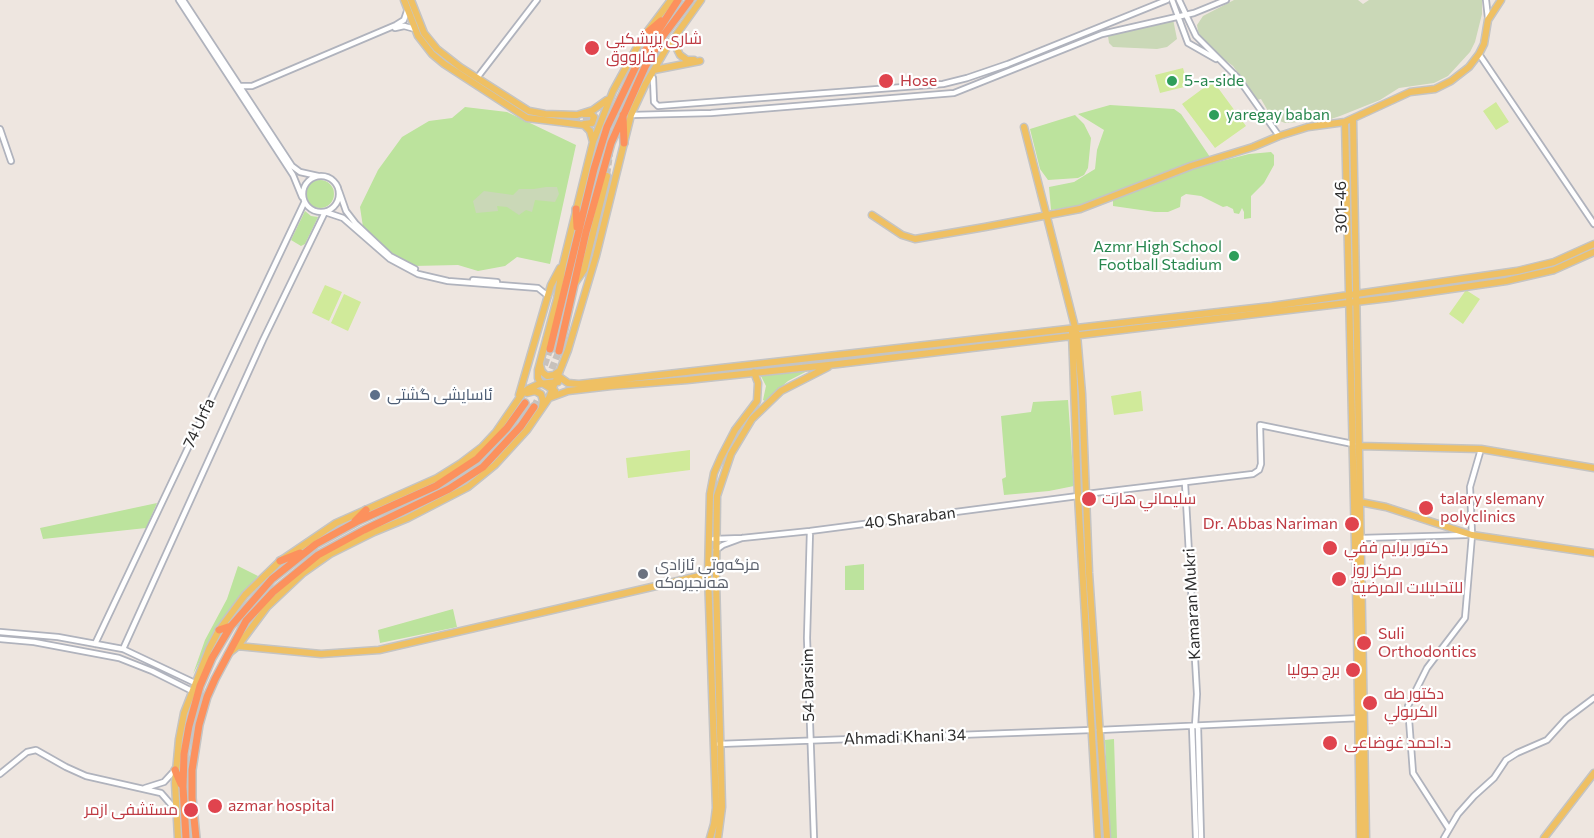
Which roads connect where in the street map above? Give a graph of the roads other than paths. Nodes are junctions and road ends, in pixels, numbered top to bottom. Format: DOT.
graph roads {
  1 [pos="181,0"];
  2 [pos="404,0"];
  3 [pos="411,0"];
  4 [pos="537,0"];
  5 [pos="671,0"];
  6 [pos="678,0"];
  7 [pos="690,0"];
  8 [pos="701,0"];
  9 [pos="1167,0"];
  10 [pos="1172,0"];
  11 [pos="1179,0"];
  12 [pos="1227,0"];
  13 [pos="1486,0"];
  14 [pos="1501,0"];
  15 [pos="408,11"];
  16 [pos="1186,14"];
  17 [pos="1177,16"];
  18 [pos="666,18"];
  19 [pos="1488,20"];
  20 [pos="415,29"];
  21 [pos="648,32"];
  22 [pos="675,35"];
  23 [pos="1479,54"];
  24 [pos="449,59"];
  25 [pos="1221,62"];
  26 [pos="654,70"];
  27 [pos="477,78"];
  28 [pos="653,78"];
  29 [pos="239,86"];
  30 [pos="610,98"];
  31 [pos="250,101"];
  32 [pos="582,114"];
  33 [pos="627,114"];
  34 [pos="574,119"];
  35 [pos="1353,120"];
  36 [pos="1345,122"];
  37 [pos="580,124"];
  38 [pos="1024,127"];
  39 [pos="0,129"];
  40 [pos="1279,136"];
  41 [pos="593,142"];
  42 [pos="624,143"];
  43 [pos="11,161"];
  44 [pos="318,176"];
  45 [pos="607,176"];
  46 [pos="339,191"];
  47 [pos="303,200"];
  48 [pos="576,209"];
  49 [pos="325,212"];
  50 [pos="872,214"];
  51 [pos="1047,215"];
  52 [pos="1594,224"];
  53 [pos="577,234"];
  54 [pos="1594,244"];
  55 [pos="1594,252"];
  56 [pos="563,264"];
  57 [pos="584,270"];
  58 [pos="574,283"];
  59 [pos="551,285"];
  60 [pos="1353,294"];
  61 [pos="548,296"];
  62 [pos="583,301"];
  63 [pos="1353,303"];
  64 [pos="1074,331"];
  65 [pos="929,343"];
  66 [pos="911,345"];
  67 [pos="550,349"];
  68 [pos="559,351"];
  69 [pos="930,353"];
  70 [pos="913,355"];
  71 [pos="540,362"];
  72 [pos="838,364"];
  73 [pos="698,370"];
  74 [pos="687,372"];
  75 [pos="754,372"];
  76 [pos="558,376"];
  77 [pos="698,379"];
  78 [pos="687,380"];
  79 [pos="541,383"];
  80 [pos="552,390"];
  81 [pos="568,391"];
  82 [pos="549,398"];
  83 [pos="521,402"];
  84 [pos="538,408"];
  85 [pos="1075,430"];
  86 [pos="1083,430"];
  87 [pos="738,433"];
  88 [pos="492,445"];
  89 [pos="1356,445"];
  90 [pos="482,447"];
  91 [pos="1481,449"];
  92 [pos="1594,468"];
  93 [pos="1185,483"];
  94 [pos="1086,494"];
  95 [pos="1078,496"];
  96 [pos="1360,502"];
  97 [pos="366,510"];
  98 [pos="352,524"];
  99 [pos="810,531"];
  100 [pos="374,532"];
  101 [pos="356,534"];
  102 [pos="1472,535"];
  103 [pos="742,538"];
  104 [pos="1361,538"];
  105 [pos="713,539"];
  106 [pos="308,550"];
  107 [pos="716,550"];
  108 [pos="1594,554"];
  109 [pos="280,561"];
  110 [pos="708,574"];
  111 [pos="260,604"];
  112 [pos="257,619"];
  113 [pos="231,626"];
  114 [pos="1089,626"];
  115 [pos="219,630"];
  116 [pos="0,632"];
  117 [pos="0,639"];
  118 [pos="95,644"];
  119 [pos="235,645"];
  120 [pos="123,649"];
  121 [pos="193,687"];
  122 [pos="1594,698"];
  123 [pos="1361,718"];
  124 [pos="1195,726"];
  125 [pos="1095,730"];
  126 [pos="810,741"];
  127 [pos="719,744"];
  128 [pos="175,770"];
  129 [pos="1594,773"];
  130 [pos="0,774"];
  131 [pos="183,787"];
  132 [pos="145,788"];
  133 [pos="1096,801"];
  134 [pos="1104,801"];
  135 [pos="1198,806"];
  136 [pos="175,809"];
  137 [pos="1096,818"];
  138 [pos="1105,818"];
  139 [pos="1449,829"];
  140 [pos="178,838"];
  141 [pos="186,838"];
  142 [pos="196,838"];
  143 [pos="710,838"];
  144 [pos="718,838"];
  145 [pos="814,838"];
  146 [pos="1098,838"];
  147 [pos="1107,838"];
  148 [pos="1196,838"];
  149 [pos="1201,838"];
  150 [pos="1360,838"];
  151 [pos="1366,838"];
  152 [pos="1444,838"];
  153 [pos="1544,838"];
  1 -- 29 [label="street"];
  1 -- 47 [label="street"];
  2 -- 15 [label="main road"];
  3 -- 24 [label="main road"];
  4 -- 27 [label="street"];
  5 -- 21 [label="main road"];
  6 -- 18 [label="highway"];
  7 -- 33 [label="highway"];
  8 -- 22 [label="main road"];
  9 -- 28 [label="street"];
  10 -- 17 [label="street"];
  11 -- 16 [label="street"];
  12 -- 16 [label="street"];
  13 -- 19 [label="street"];
  14 -- 19 [label="main road"];
  15 -- 20 [label="main road"];
  15 -- 29 [label="street"];
  16 -- 17 [label="street"];
  16 -- 25 [label="street"];
  17 -- 25 [label="street"];
  17 -- 33 [label="street"];
  18 -- 21 [label="highway"];
  18 -- 53 [label="highway"];
  19 -- 23 [label="main road"];
  20 -- 31 [label="street"];
  20 -- 37 [label="main road"];
  21 -- 30 [label="main road"];
  22 -- 26 [label="main road"];
  22 -- 26 [label="main road"];
  23 -- 35 [label="main road"];
  23 -- 52 [label="street"];
  24 -- 27 [label="main road"];
  24 -- 34 [label="main road"];
  25 -- 40 [label="street"];
  26 -- 33 [label="main road"];
  27 -- 32 [label="main road"];
  29 -- 31 [label="street"];
  30 -- 32 [label="main road"];
  30 -- 41 [label="main road"];
  31 -- 44 [label="street"];
  32 -- 37 [label="main road"];
  33 -- 42 [label="highway"];
  33 -- 58 [label="highway"];
  35 -- 36 [label="main road"];
  35 -- 60 [label="main road, 301-46"];
  36 -- 40 [label="main road"];
  36 -- 60 [label="main road, 301-46"];
  37 -- 41 [label="main road"];
  38 -- 51 [label="main road"];
  39 -- 43 [label="street"];
  40 -- 51 [label="main road"];
  41 -- 48 [label="main road"];
  42 -- 62 [label="main road"];
  44 -- 46 [label="street"];
  44 -- 47 [label="street"];
  45 -- 57 [label="main road"];
  46 -- 49 [label="street"];
  46 -- 59 [label="street"];
  47 -- 49 [label="street"];
  47 -- 118 [label="street, 74 Urfa"];
  48 -- 53 [label="highway"];
  48 -- 56 [label="main road"];
  49 -- 61 [label="street"];
  49 -- 120 [label="street"];
  50 -- 51 [label="main road"];
  51 -- 64 [label="main road"];
  53 -- 67 [label="highway"];
  54 -- 60 [label="main road"];
  55 -- 63 [label="main road"];
  56 -- 59 [label="main road"];
  56 -- 71 [label="main road"];
  57 -- 58 [label="main road"];
  57 -- 62 [label="main road"];
  58 -- 68 [label="highway"];
  59 -- 61 [label="main road"];
  60 -- 63 [label="main road"];
  60 -- 64 [label="main road"];
  61 -- 83 [label="main road"];
  62 -- 76 [label="main road"];
  63 -- 64 [label="main road"];
  63 -- 89 [label="main road"];
  64 -- 65 [label="main road"];
  64 -- 69 [label="main road"];
  64 -- 85 [label="main road"];
  64 -- 86 [label="main road"];
  65 -- 66 [label="main road"];
  65 -- 69 [label="main road"];
  66 -- 70 [label="main road"];
  66 -- 73 [label="main road"];
  69 -- 70 [label="main road"];
  70 -- 72 [label="main road"];
  71 -- 76 [label="main road"];
  71 -- 79 [label="main road"];
  72 -- 75 [label="main road"];
  72 -- 87 [label="main road"];
  73 -- 74 [label="main road"];
  73 -- 77 [label="main road"];
  74 -- 76 [label="main road"];
  74 -- 78 [label="main road"];
  75 -- 77 [label="main road"];
  75 -- 87 [label="main road"];
  76 -- 79 [label="main road"];
  76 -- 80 [label="main road"];
  77 -- 78 [label="main road"];
  78 -- 81 [label="main road"];
  79 -- 80 [label="main road"];
  79 -- 83 [label="main road"];
  80 -- 81 [label="main road"];
  80 -- 82 [label="main road"];
  81 -- 82 [label="main road"];
  82 -- 84 [label="main road"];
  83 -- 84 [label="main road"];
  83 -- 88 [label="highway"];
  83 -- 90 [label="main road"];
  84 -- 100 [label="main road"];
  84 -- 101 [label="highway"];
  85 -- 86 [label="main road"];
  85 -- 95 [label="main road"];
  86 -- 94 [label="main road"];
  87 -- 105 [label="main road"];
  88 -- 90 [label="highway"];
  88 -- 98 [label="highway"];
  89 -- 91 [label="main road"];
  89 -- 93 [label="street"];
  89 -- 96 [label="main road"];
  89 -- 123 [label="main road"];
  90 -- 97 [label="main road"];
  91 -- 92 [label="main road"];
  91 -- 102 [label="street"];
  93 -- 94 [label="street"];
  93 -- 124 [label="street, Kamaran Mukri"];
  94 -- 114 [label="main road"];
  95 -- 99 [label="street, 40 Sharaban"];
  95 -- 114 [label="main road"];
  96 -- 102 [label="main road"];
  96 -- 104 [label="main road"];
  97 -- 98 [label="highway"];
  97 -- 109 [label="main road"];
  98 -- 106 [label="highway"];
  99 -- 103 [label="street, 40 Sharaban"];
  99 -- 126 [label="street, 54 Darsim"];
  100 -- 101 [label="highway"];
  100 -- 112 [label="main road"];
  101 -- 111 [label="highway"];
  102 -- 104 [label="street"];
  102 -- 108 [label="main road"];
  102 -- 139 [label="street"];
  103 -- 105 [label="street, 40 Sharaban"];
  103 -- 107 [label="street, 40 Sharaban"];
  104 -- 123 [label="main road"];
  105 -- 107 [label="main road"];
  105 -- 110 [label="main road"];
  106 -- 109 [label="highway"];
  106 -- 113 [label="highway"];
  107 -- 127 [label="main road"];
  109 -- 115 [label="main road"];
  110 -- 119 [label="main road"];
  110 -- 143 [label="main road"];
  111 -- 112 [label="highway"];
  111 -- 119 [label="highway"];
  112 -- 119 [label="main road"];
  113 -- 115 [label="highway"];
  113 -- 131 [label="highway"];
  114 -- 125 [label="main road"];
  115 -- 121 [label="main road"];
  116 -- 118 [label="street"];
  117 -- 121 [label="street"];
  118 -- 120 [label="street"];
  119 -- 142 [label="highway"];
  120 -- 121 [label="street"];
  121 -- 128 [label="main road"];
  122 -- 139 [label="street"];
  123 -- 124 [label="street, Ahmadi Khani 34"];
  123 -- 150 [label="main road"];
  123 -- 151 [label="main road"];
  124 -- 125 [label="street, Ahmadi Khani 34"];
  124 -- 135 [label="street, Kamaran Mukri"];
  125 -- 126 [label="street, Ahmadi Khani 34"];
  125 -- 133 [label="main road"];
  125 -- 134 [label="main road"];
  126 -- 127 [label="street, Ahmadi Khani 34"];
  126 -- 145 [label="street, 54 Darsim"];
  127 -- 144 [label="main road"];
  128 -- 131 [label="highway"];
  128 -- 132 [label="street"];
  128 -- 136 [label="main road"];
  129 -- 153 [label="main road"];
  130 -- 132 [label="street"];
  131 -- 141 [label="highway"];
  132 -- 136 [label="street"];
  133 -- 134 [label="main road"];
  133 -- 137 [label="main road"];
  134 -- 138 [label="main road"];
  135 -- 148 [label="street, Kamaran Mukri"];
  135 -- 149 [label="street, Kamaran Mukri"];
  136 -- 140 [label="main road"];
  137 -- 138 [label="main road"];
  137 -- 146 [label="main road"];
  138 -- 147 [label="main road"];
  139 -- 152 [label="street"];
}
